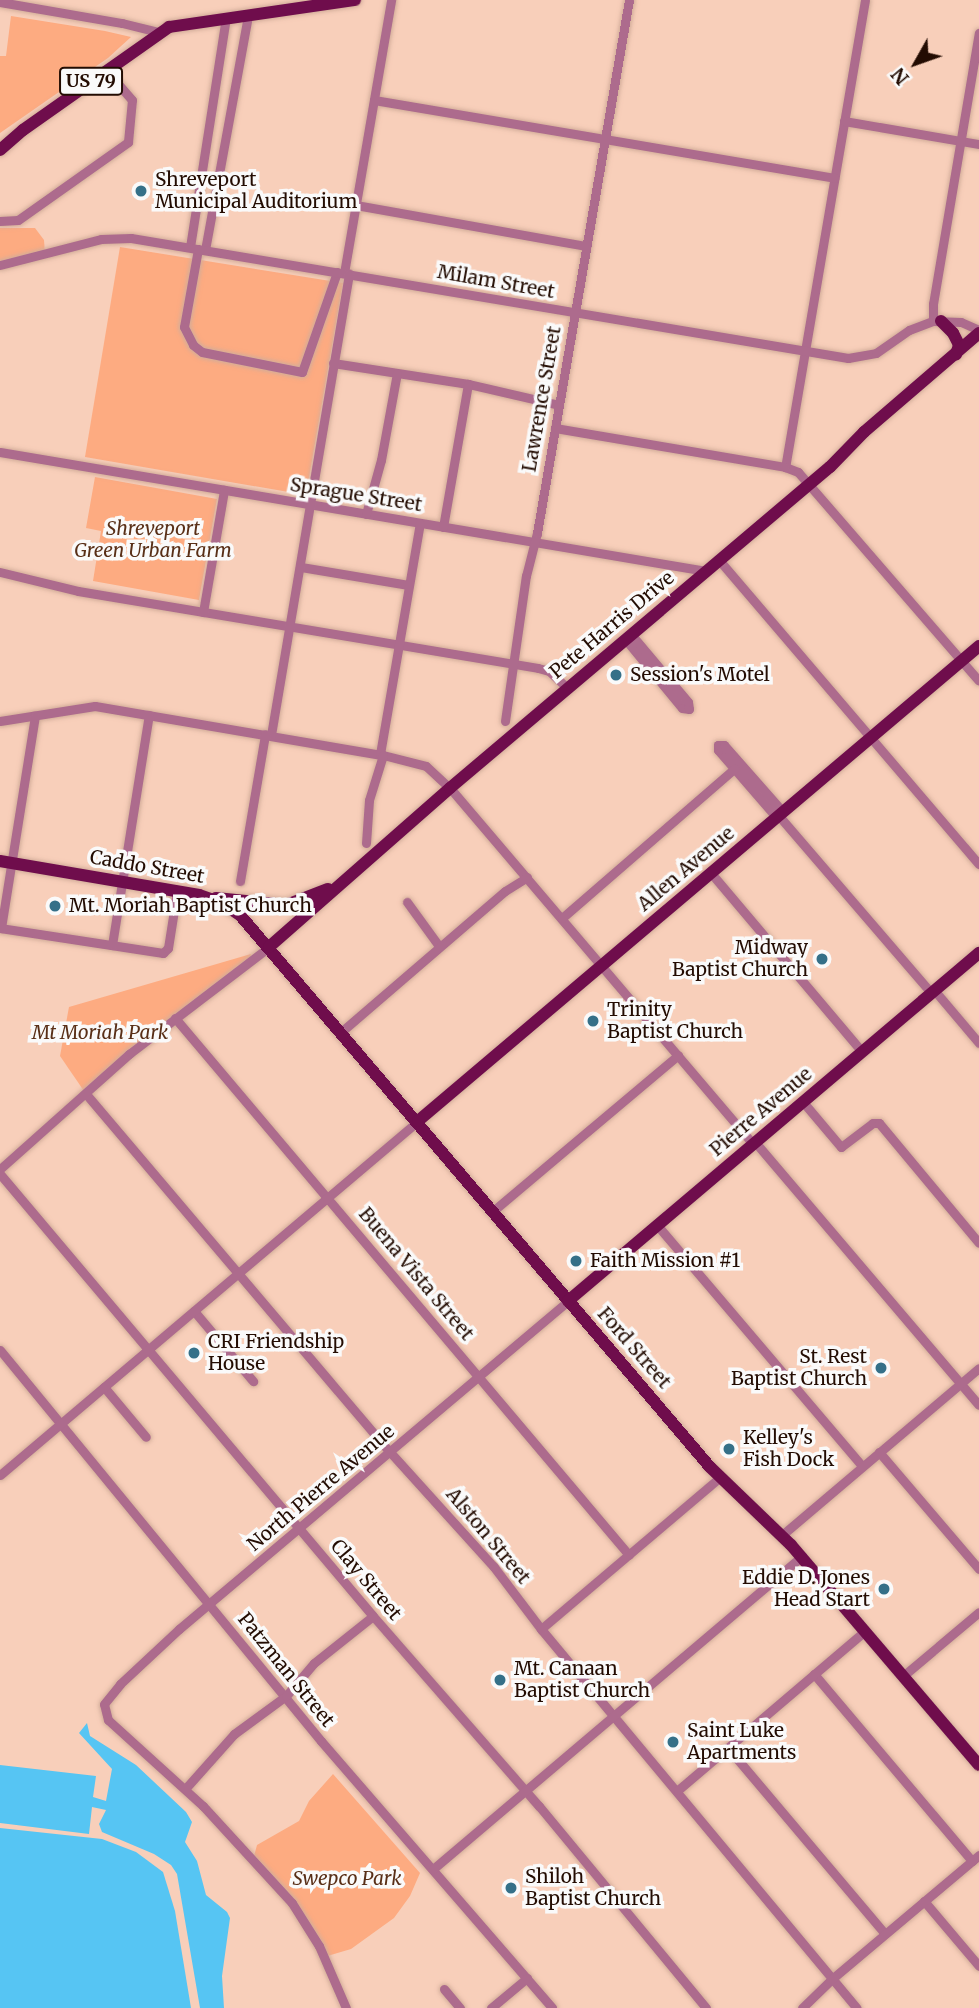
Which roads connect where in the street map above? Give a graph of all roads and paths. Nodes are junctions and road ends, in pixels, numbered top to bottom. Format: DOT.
graph roads {
  1 [pos="355,0"];
  2 [pos="391,0"];
  3 [pos="629,0"];
  4 [pos="865,0"];
  5 [pos="0,2"];
  6 [pos="304,3"];
  7 [pos="248,15"];
  8 [pos="226,18"];
  9 [pos="159,32"];
  10 [pos="979,33"];
  11 [pos="106,70"];
  12 [pos="374,100"];
  13 [pos="844,121"];
  14 [pos="23,130"];
  15 [pos="0,139"];
  16 [pos="605,139"];
  17 [pos="960,141"];
  18 [pos="979,144"];
  19 [pos="0,150"];
  20 [pos="834,178"];
  21 [pos="356,205"];
  22 [pos="0,221"];
  23 [pos="586,246"];
  24 [pos="198,248"];
  25 [pos="0,265"];
  26 [pos="343,273"];
  27 [pos="575,313"];
  28 [pos="937,321"];
  29 [pos="979,332"];
  30 [pos="805,352"];
  31 [pos="956,355"];
  32 [pos="333,363"];
  33 [pos="397,373"];
  34 [pos="468,384"];
  35 [pos="559,405"];
  36 [pos="555,428"];
  37 [pos="0,452"];
  38 [pos="785,467"];
  39 [pos="807,484"];
  40 [pos="224,490"];
  41 [pos="310,505"];
  42 [pos="366,514"];
  43 [pos="420,523"];
  44 [pos="443,527"];
  45 [pos="534,543"];
  46 [pos="719,559"];
  47 [pos="301,567"];
  48 [pos="706,571"];
  49 [pos="0,572"];
  50 [pos="409,585"];
  51 [pos="203,612"];
  52 [pos="289,627"];
  53 [pos="628,637"];
  54 [pos="399,646"];
  55 [pos="979,646"];
  56 [pos="961,661"];
  57 [pos="513,665"];
  58 [pos="979,681"];
  59 [pos="567,688"];
  60 [pos="149,715"];
  61 [pos="35,716"];
  62 [pos="505,721"];
  63 [pos="0,722"];
  64 [pos="268,735"];
  65 [pos="871,738"];
  66 [pos="381,754"];
  67 [pos="734,769"];
  68 [pos="450,788"];
  69 [pos="780,815"];
  70 [pos="366,843"];
  71 [pos="5,862"];
  72 [pos="979,864"];
  73 [pos="711,873"];
  74 [pos="527,877"];
  75 [pos="120,881"];
  76 [pos="240,881"];
  77 [pos="344,881"];
  78 [pos="177,891"];
  79 [pos="199,895"];
  80 [pos="407,902"];
  81 [pos="562,918"];
  82 [pos="1,928"];
  83 [pos="112,945"];
  84 [pos="439,946"];
  85 [pos="269,947"];
  86 [pos="979,953"];
  87 [pos="602,965"];
  88 [pos="933,992"];
  89 [pos="175,1018"];
  90 [pos="341,1031"];
  91 [pos="979,1043"];
  92 [pos="862,1052"];
  93 [pos="678,1055"];
  94 [pos="86,1094"];
  95 [pos="803,1102"];
  96 [pos="418,1121"];
  97 [pos="754,1143"];
  98 [pos="0,1172"];
  99 [pos="327,1198"];
  100 [pos="493,1211"];
  101 [pos="657,1225"];
  102 [pos="979,1243"];
  103 [pos="238,1274"];
  104 [pos="568,1301"];
  105 [pos="194,1311"];
  106 [pos="149,1349"];
  107 [pos="0,1350"];
  108 [pos="979,1368"];
  109 [pos="480,1376"];
  110 [pos="253,1381"];
  111 [pos="961,1384"];
  112 [pos="104,1387"];
  113 [pos="979,1405"];
  114 [pos="60,1424"];
  115 [pos="146,1437"];
  116 [pos="390,1452"];
  117 [pos="879,1452"];
  118 [pos="862,1466"];
  119 [pos="0,1475"];
  120 [pos="720,1477"];
  121 [pos="301,1528"];
  122 [pos="782,1535"];
  123 [pos="629,1555"];
  124 [pos="802,1556"];
  125 [pos="979,1569"];
  126 [pos="210,1605"];
  127 [pos="979,1612"];
  128 [pos="373,1616"];
  129 [pos="541,1629"];
  130 [pos="865,1631"];
  131 [pos="814,1674"];
  132 [pos="903,1675"];
  133 [pos="286,1696"];
  134 [pos="614,1716"];
  135 [pos="728,1748"];
  136 [pos="979,1765"];
  137 [pos="184,1789"];
  138 [pos="678,1790"];
  139 [pos="525,1791"];
  140 [pos="976,1858"];
  141 [pos="433,1869"];
  142 [pos="924,1901"];
  143 [pos="885,1934"];
  144 [pos="979,1966"];
  145 [pos="527,1978"];
  146 [pos="833,1978"];
  147 [pos="444,1989"];
  148 [pos="345,2008"];
  149 [pos="460,2008"];
  150 [pos="491,2008"];
  151 [pos="552,2008"];
  152 [pos="706,2008"];
  153 [pos="802,2008"];
  154 [pos="857,2008"];
  1 -- 6 [label="main road, US 79"];
  2 -- 12 [label="street"];
  3 -- 16 [label="street, Lawrence Street"];
  4 -- 13 [label="street"];
  5 -- 9 [label="street"];
  6 -- 7 [label="main road, US 79"];
  7 -- 8 [label="main road, US 79"];
  7 -- 24 [label="street"];
  8 -- 9 [label="main road, US 79"];
  8 -- 24 [label="street"];
  9 -- 11 [label="main road, US 79"];
  10 -- 17 [label="street"];
  11 -- 14 [label="main road, US 79"];
  11 -- 22 [label="street"];
  12 -- 16 [label="street"];
  12 -- 21 [label="street"];
  13 -- 17 [label="street"];
  13 -- 20 [label="street"];
  14 -- 15 [label="main road, US 79"];
  14 -- 19 [label="main road, US 79"];
  16 -- 20 [label="street"];
  16 -- 23 [label="street, Lawrence Street"];
  17 -- 18 [label="street"];
  17 -- 28 [label="street"];
  20 -- 30 [label="street"];
  21 -- 23 [label="street"];
  21 -- 26 [label="street"];
  23 -- 27 [label="street, Lawrence Street"];
  24 -- 25 [label="street, Milam Street"];
  24 -- 26 [label="street, Milam Street"];
  24 -- 26 [label="street"];
  26 -- 27 [label="street, Milam Street"];
  26 -- 32 [label="street"];
  27 -- 30 [label="street, Milam Street"];
  27 -- 35 [label="street, Lawrence Street"];
  28 -- 29 [label="street"];
  28 -- 30 [label="street, Milam Street"];
  28 -- 31 [label="main road"];
  29 -- 31 [label="main road, Pete Harris Drive"];
  30 -- 38 [label="street"];
  31 -- 39 [label="main road, Pete Harris Drive"];
  32 -- 33 [label="street"];
  32 -- 41 [label="street"];
  33 -- 34 [label="street"];
  33 -- 42 [label="street"];
  34 -- 35 [label="street"];
  34 -- 44 [label="street"];
  35 -- 36 [label="street, Lawrence Street"];
  36 -- 38 [label="street"];
  36 -- 45 [label="street, Lawrence Street"];
  37 -- 40 [label="street, Sprague Street"];
  38 -- 39 [label="street"];
  39 -- 46 [label="main road, Pete Harris Drive"];
  39 -- 56 [label="street"];
  40 -- 41 [label="street, Sprague Street"];
  40 -- 51 [label="street"];
  41 -- 42 [label="street, Sprague Street"];
  41 -- 47 [label="street"];
  42 -- 43 [label="street, Sprague Street"];
  43 -- 44 [label="street, Sprague Street"];
  43 -- 50 [label="street"];
  44 -- 45 [label="street, Sprague Street"];
  45 -- 48 [label="street, Sprague Street"];
  45 -- 57 [label="street, Lawrence Street"];
  46 -- 48 [label="main road, Pete Harris Drive"];
  46 -- 65 [label="street"];
  47 -- 50 [label="street"];
  47 -- 52 [label="street"];
  48 -- 53 [label="main road, Pete Harris Drive"];
  49 -- 51 [label="street"];
  50 -- 54 [label="street"];
  51 -- 52 [label="street"];
  52 -- 54 [label="street"];
  52 -- 64 [label="street"];
  53 -- 53 [label="street"];
  53 -- 59 [label="main road, Pete Harris Drive"];
  54 -- 57 [label="street"];
  54 -- 66 [label="street"];
  55 -- 56 [label="main road, Allen Avenue"];
  56 -- 58 [label="street"];
  56 -- 65 [label="main road, Allen Avenue"];
  57 -- 59 [label="street"];
  57 -- 62 [label="street, Lawrence Street"];
  59 -- 68 [label="main road, Pete Harris Drive"];
  60 -- 61 [label="street"];
  60 -- 64 [label="street"];
  60 -- 75 [label="street"];
  61 -- 63 [label="street"];
  61 -- 71 [label="street"];
  64 -- 66 [label="street"];
  64 -- 76 [label="street"];
  65 -- 69 [label="main road, Allen Avenue"];
  65 -- 72 [label="street"];
  66 -- 68 [label="street"];
  66 -- 70 [label="street"];
  67 -- 69 [label="street"];
  67 -- 69 [label="street"];
  67 -- 81 [label="street"];
  68 -- 74 [label="street"];
  68 -- 77 [label="main road, Pete Harris Drive"];
  69 -- 73 [label="main road, Allen Avenue"];
  69 -- 88 [label="street"];
  71 -- 75 [label="main road, Caddo Street"];
  71 -- 82 [label="street"];
  73 -- 87 [label="main road, Allen Avenue"];
  73 -- 92 [label="street"];
  74 -- 81 [label="street"];
  74 -- 84 [label="street"];
  75 -- 78 [label="main road, Caddo Street"];
  75 -- 83 [label="street"];
  77 -- 79 [label="main road"];
  77 -- 85 [label="main road, Pete Harris Drive"];
  78 -- 79 [label="main road, Caddo Street"];
  78 -- 83 [label="street"];
  79 -- 85 [label="main road, Caddo Street"];
  80 -- 84 [label="street"];
  81 -- 87 [label="street"];
  82 -- 83 [label="street"];
  84 -- 90 [label="street"];
  85 -- 89 [label="street"];
  85 -- 90 [label="main road, Ford Street"];
  86 -- 88 [label="main road, Pierre Avenue"];
  87 -- 93 [label="street"];
  87 -- 96 [label="main road, Allen Avenue"];
  88 -- 91 [label="street"];
  88 -- 92 [label="main road, Pierre Avenue"];
  89 -- 94 [label="street"];
  89 -- 99 [label="street, Buena Vista Street"];
  90 -- 96 [label="main road, Ford Street"];
  92 -- 95 [label="main road, Pierre Avenue"];
  93 -- 97 [label="street"];
  93 -- 100 [label="street"];
  94 -- 98 [label="street"];
  94 -- 103 [label="street, Alston Street"];
  95 -- 97 [label="main road, Pierre Avenue"];
  95 -- 102 [label="street"];
  96 -- 99 [label="street"];
  96 -- 100 [label="main road, Ford Street"];
  97 -- 101 [label="main road, Pierre Avenue"];
  97 -- 111 [label="street"];
  98 -- 106 [label="street, Clay Street"];
  99 -- 103 [label="street"];
  99 -- 109 [label="street, Buena Vista Street"];
  100 -- 104 [label="main road, Ford Street"];
  101 -- 104 [label="main road, Pierre Avenue"];
  101 -- 118 [label="street"];
  103 -- 105 [label="street"];
  103 -- 116 [label="street, Alston Street"];
  104 -- 109 [label="street, North Pierre Avenue"];
  104 -- 120 [label="main road, Ford Street"];
  105 -- 106 [label="street"];
  105 -- 110 [label="street"];
  106 -- 112 [label="street"];
  106 -- 121 [label="street, Clay Street"];
  107 -- 114 [label="street, Patzman Street"];
  108 -- 111 [label="street"];
  109 -- 116 [label="street, North Pierre Avenue"];
  109 -- 123 [label="street, Buena Vista Street"];
  111 -- 113 [label="street"];
  111 -- 117 [label="street"];
  112 -- 114 [label="street"];
  112 -- 115 [label="street"];
  114 -- 119 [label="street"];
  114 -- 126 [label="street, Patzman Street"];
  116 -- 121 [label="street, North Pierre Avenue"];
  116 -- 129 [label="street, Alston Street"];
  117 -- 118 [label="street"];
  117 -- 125 [label="street"];
  118 -- 122 [label="street"];
  120 -- 122 [label="main road, Ford Street"];
  120 -- 123 [label="street"];
  121 -- 126 [label="street, North Pierre Avenue"];
  121 -- 128 [label="street, Clay Street"];
  122 -- 124 [label="main road, Ford Street"];
  123 -- 129 [label="street"];
  124 -- 130 [label="main road, Ford Street"];
  124 -- 134 [label="street"];
  126 -- 133 [label="street, Patzman Street"];
  126 -- 137 [label="street, North Pierre Avenue"];
  127 -- 132 [label="street"];
  128 -- 133 [label="street"];
  128 -- 139 [label="street, Clay Street"];
  129 -- 134 [label="street, Alston Street"];
  130 -- 131 [label="street"];
  130 -- 132 [label="main road, Ford Street"];
  131 -- 135 [label="street"];
  131 -- 140 [label="street"];
  132 -- 136 [label="main road, Ford Street"];
  133 -- 137 [label="street"];
  133 -- 141 [label="street, Patzman Street"];
  134 -- 138 [label="street, Alston Street"];
  134 -- 139 [label="street"];
  135 -- 138 [label="street"];
  135 -- 143 [label="street"];
  137 -- 148 [label="street"];
  138 -- 146 [label="street, Alston Street"];
  139 -- 141 [label="street"];
  139 -- 152 [label="street, Clay Street"];
  140 -- 142 [label="street"];
  141 -- 145 [label="street, Patzman Street"];
  142 -- 143 [label="street"];
  142 -- 144 [label="street"];
  143 -- 146 [label="street"];
  145 -- 150 [label="street"];
  145 -- 151 [label="street, Patzman Street"];
  146 -- 153 [label="street"];
  146 -- 154 [label="street, Alston Street"];
  147 -- 149 [label="street"];
}
